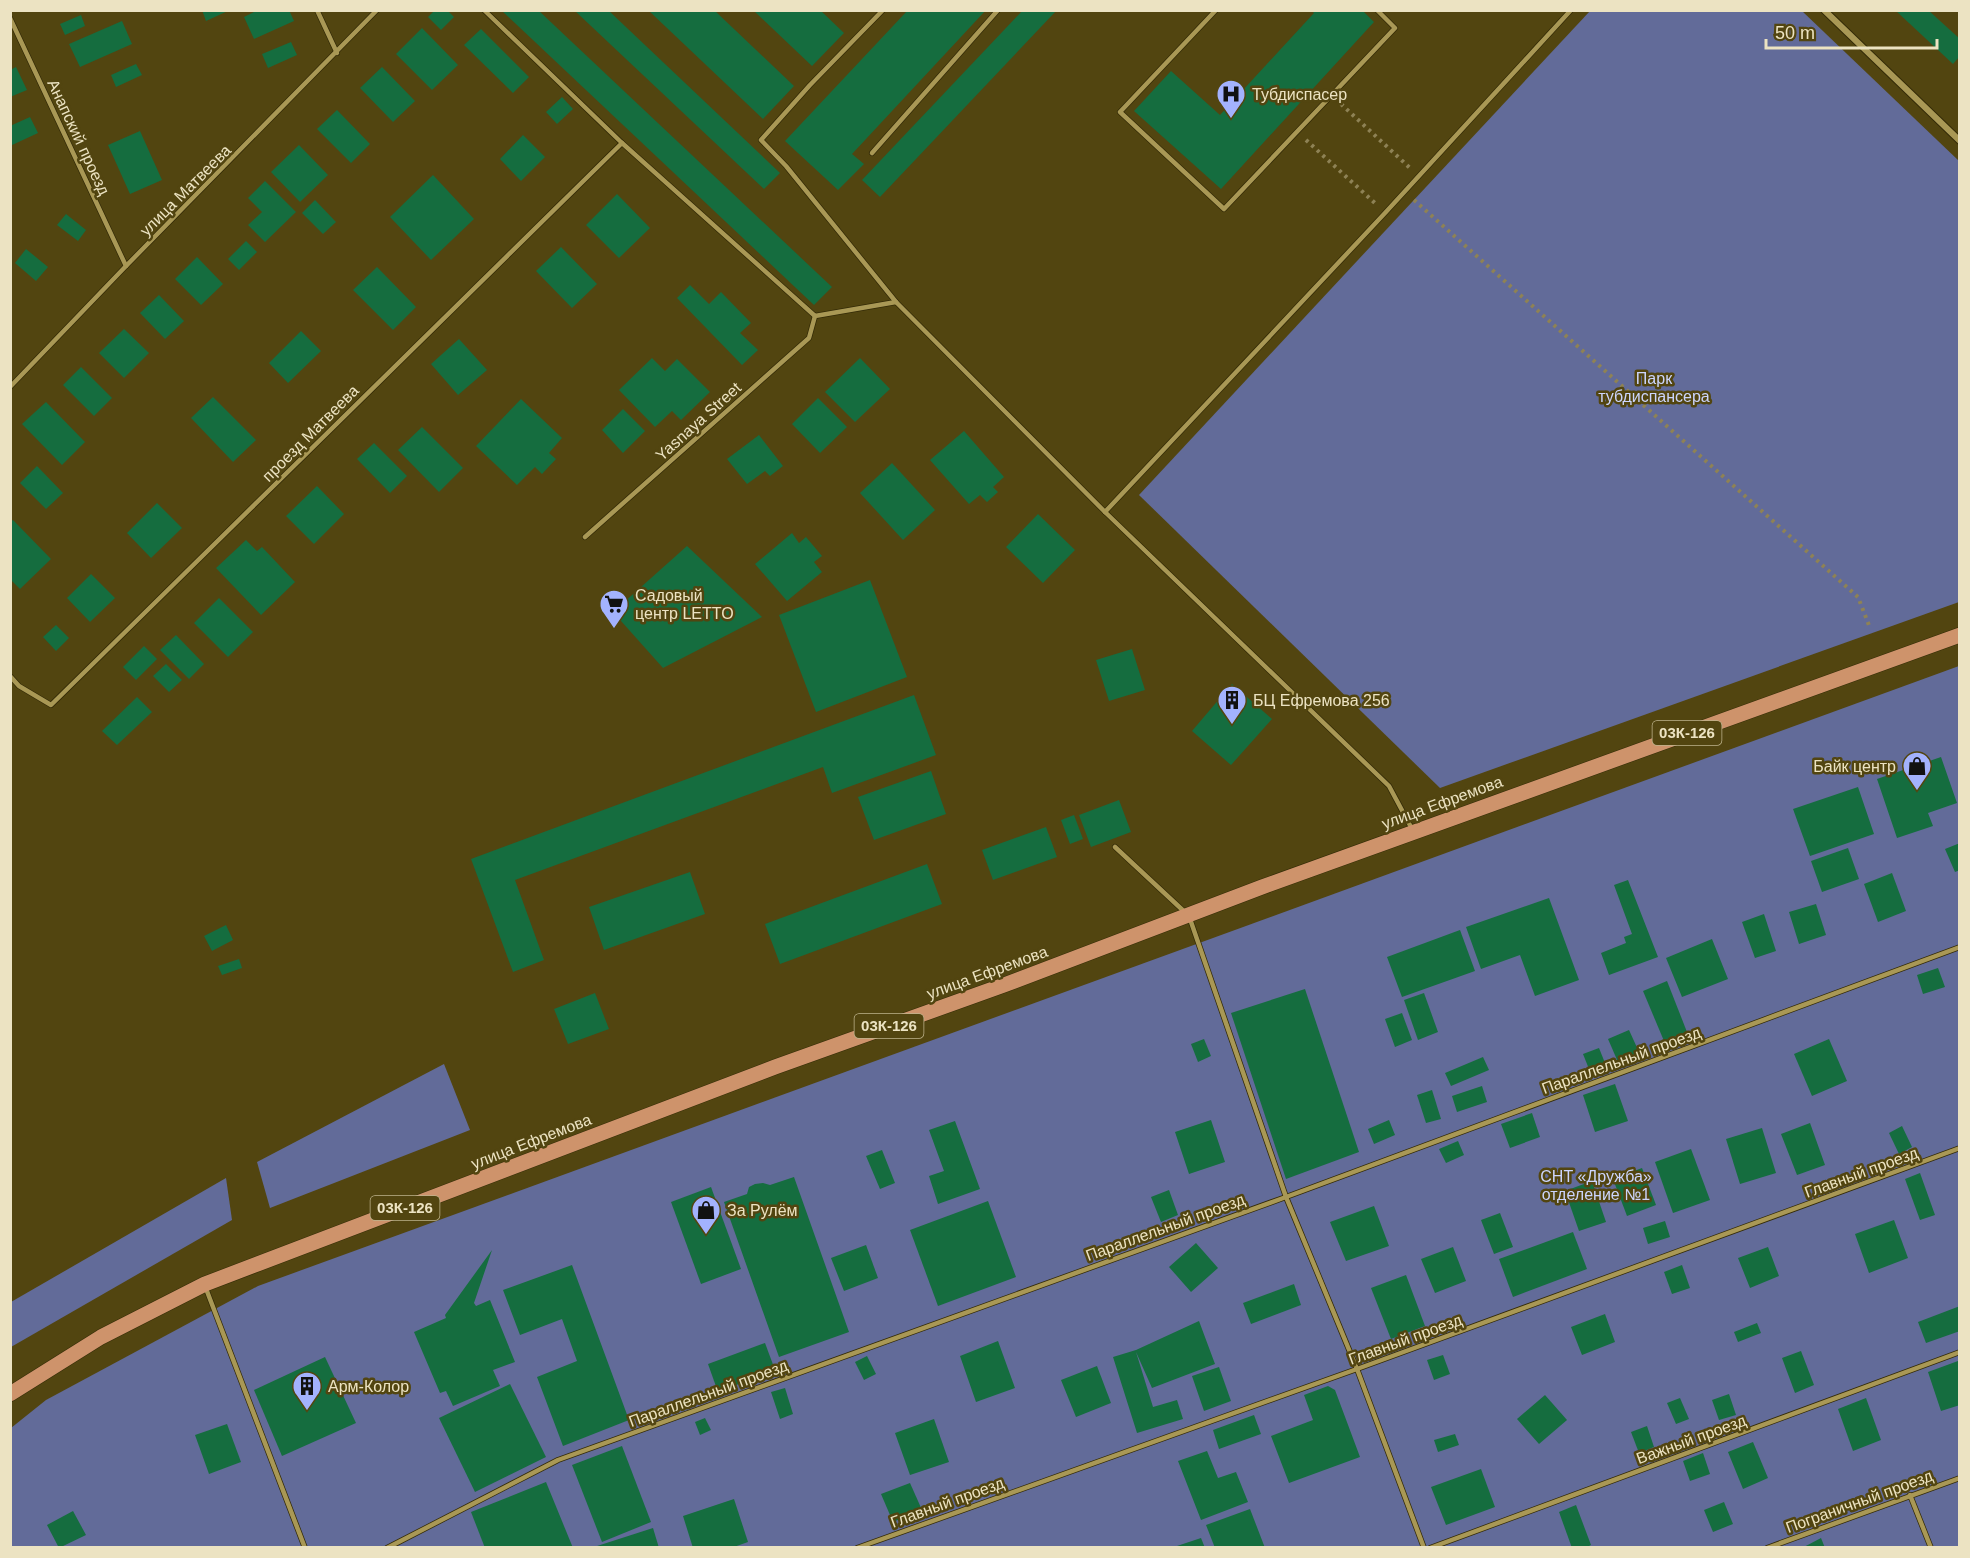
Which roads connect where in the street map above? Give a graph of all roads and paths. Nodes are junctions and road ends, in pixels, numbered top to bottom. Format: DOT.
graph roads {
  1 [pos="317,10"];
  2 [pos="378,10"];
  3 [pos="484,10"];
  4 [pos="883,10"];
  5 [pos="998,10"];
  6 [pos="1216,10"];
  7 [pos="1377,10"];
  8 [pos="1571,10"];
  9 [pos="1824,10"];
  10 [pos="10,18"];
  11 [pos="337,52"];
  12 [pos="1332,95"];
  13 [pos="1297,132"];
  14 [pos="1959,141"];
  15 [pos="622,143"];
  16 [pos="872,153"];
  17 [pos="1419,176"];
  18 [pos="1405,191"];
  19 [pos="1385,213"];
  20 [pos="126,266"];
  21 [pos="896,302"];
  22 [pos="815,316"];
  23 [pos="10,387"];
  24 [pos="1105,512"];
  25 [pos="585,537"];
  26 [pos="1870,628"];
  27 [pos="1959,635"];
  28 [pos="10,676"];
  29 [pos="1414,832"];
  30 [pos="1115,847"];
  31 [pos="1189,916"];
  32 [pos="1959,947"];
  33 [pos="1959,1148"];
  34 [pos="1286,1197"];
  35 [pos="204,1284"];
  36 [pos="1959,1352"];
  37 [pos="1357,1369"];
  38 [pos="10,1394"];
  39 [pos="1959,1478"];
  40 [pos="1910,1495"];
  41 [pos="305,1548"];
  42 [pos="387,1548"];
  43 [pos="857,1548"];
  44 [pos="1424,1548"];
  45 [pos="1430,1548"];
  46 [pos="1767,1548"];
  47 [pos="1931,1548"];
  1 -- 11 [label="lane"];
  2 -- 11 [label="lane, улица Матвеева"];
  3 -- 15 [label="lane"];
  4 -- 21 [label="lane"];
  5 -- 16 [label="lane"];
  6 -- 13 [label="lane"];
  7 -- 12 [label="lane"];
  8 -- 17 [label="lane"];
  9 -- 14 [label="street"];
  10 -- 20 [label="lane, Анапский проезд"];
  11 -- 20 [label="lane, улица Матвеева"];
  12 -- 13 [label="lane"];
  12 -- 17 [label="path"];
  13 -- 19 [label="path"];
  15 -- 22 [label="lane"];
  15 -- 28 [label="lane, проезд Матвеева"];
  17 -- 18 [label="lane"];
  18 -- 19 [label="lane"];
  18 -- 26 [label="path"];
  19 -- 24 [label="lane"];
  20 -- 23 [label="lane, улица Матвеева"];
  21 -- 22 [label="lane"];
  21 -- 24 [label="lane"];
  22 -- 25 [label="lane, Yasnaya Street"];
  24 -- 29 [label="lane"];
  27 -- 29 [label="main road, улица Ефремова / 03К-126"];
  29 -- 31 [label="main road, улица Ефремова / 03К-126"];
  30 -- 31 [label="lane"];
  31 -- 34 [label="lane"];
  31 -- 35 [label="main road, улица Ефремова / 03К-126"];
  32 -- 34 [label="lane, Параллельный проезд"];
  33 -- 37 [label="lane, Главный проезд"];
  34 -- 37 [label="lane"];
  34 -- 42 [label="lane, Параллельный проезд"];
  35 -- 38 [label="main road, улица Ефремова / 03К-126"];
  35 -- 41 [label="lane"];
  36 -- 45 [label="lane, Важный проезд"];
  37 -- 43 [label="lane, Главный проезд"];
  37 -- 44 [label="lane"];
  39 -- 40 [label="lane, Пограничный проезд"];
  40 -- 46 [label="lane, Пограничный проезд"];
  40 -- 47 [label="lane"];
}
